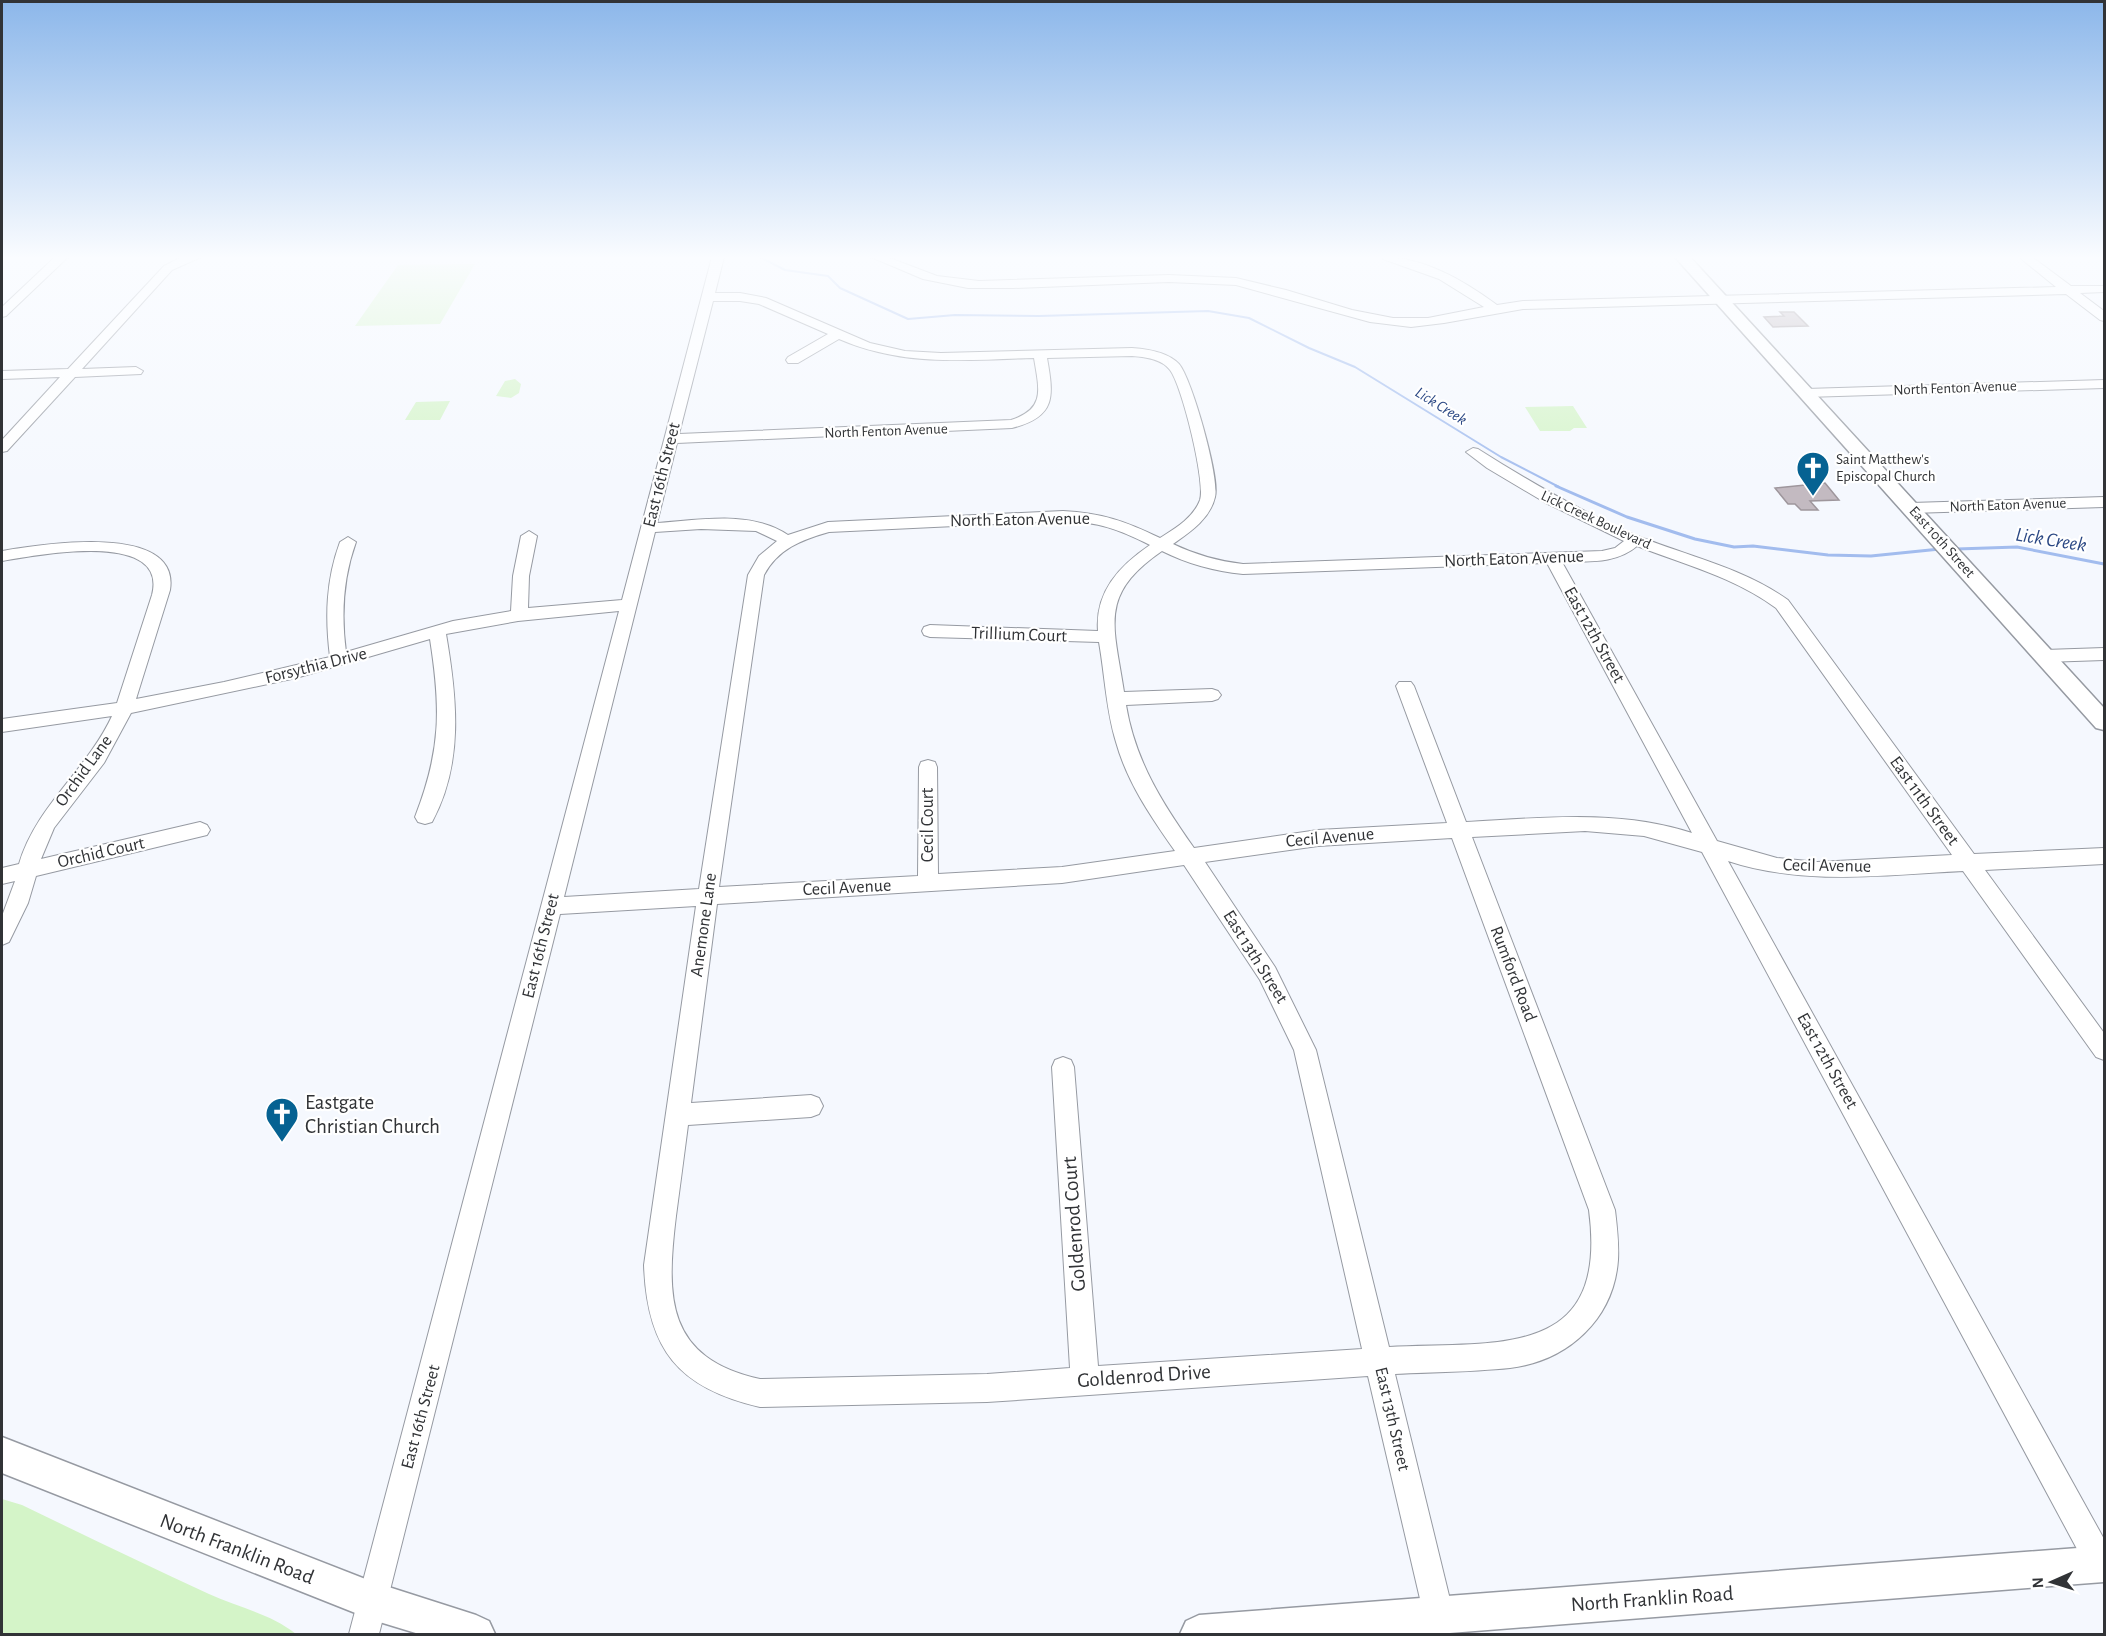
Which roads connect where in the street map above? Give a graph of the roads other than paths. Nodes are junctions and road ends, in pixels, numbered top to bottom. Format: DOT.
graph roads {
  1 [pos="108,333"];
  2 [pos="699,333"];
  3 [pos="1752,333"];
  4 [pos="838,334"];
  5 [pos="1040,354"];
  6 [pos="793,360"];
  7 [pos="136,370"];
  8 [pos="71,373"];
  9 [pos="2,375"];
  10 [pos="2104,384"];
  11 [pos="1806,393"];
  12 [pos="671,439"];
  13 [pos="2,448"];
  14 [pos="1473,452"];
  15 [pos="2104,502"];
  16 [pos="1911,508"];
  17 [pos="648,528"];
  18 [pos="529,536"];
  19 [pos="1635,540"];
  20 [pos="787,541"];
  21 [pos="348,542"];
  22 [pos="1162,545"];
  23 [pos="2,556"];
  24 [pos="1552,558"];
  25 [pos="1726,573"];
  26 [pos="628,605"];
  27 [pos="519,615"];
  28 [pos="930,631"];
  29 [pos="437,632"];
  30 [pos="1107,636"];
  31 [pos="2104,654"];
  32 [pos="2045,656"];
  33 [pos="339,661"];
  34 [pos="1405,686"];
  35 [pos="1212,695"];
  36 [pos="1116,699"];
  37 [pos="123,706"];
  38 [pos="2104,722"];
  39 [pos="2,724"];
  40 [pos="928,767"];
  41 [pos="425,817"];
  42 [pos="1458,829"];
  43 [pos="200,830"];
  44 [pos="1711,848"];
  45 [pos="2104,856"];
  46 [pos="1190,857"];
  47 [pos="1970,863"];
  48 [pos="27,870"];
  49 [pos="2,876"];
  50 [pos="928,883"];
  51 [pos="708,896"];
  52 [pos="552,906"];
  53 [pos="2,936"];
  54 [pos="2104,1050"];
  55 [pos="1063,1067"];
  56 [pos="811,1106"];
  57 [pos="677,1115"];
  58 [pos="1607,1264"];
  59 [pos="664,1322"];
  60 [pos="1379,1362"];
  61 [pos="1085,1381"];
  62 [pos="2,1455"];
  63 [pos="2103,1564"];
  64 [pos="1439,1616"];
  65 [pos="369,1618"];
  66 [pos="476,1635"];
  67 [pos="1199,1635"];
  1 -- 8 [label="street"];
  2 -- 12 [label="street, East 16th Street"];
  3 -- 11 [label="main road, East 10th Street"];
  4 -- 5 [label="street"];
  4 -- 6 [label="street"];
  5 -- 12 [label="street, North Fenton Avenue"];
  5 -- 22 [label="street, East 13th Street"];
  7 -- 8 [label="street"];
  8 -- 9 [label="street"];
  8 -- 13 [label="street"];
  10 -- 11 [label="street, North Fenton Avenue"];
  11 -- 16 [label="main road, East 10th Street"];
  12 -- 17 [label="street, East 16th Street"];
  14 -- 19 [label="street, Lick Creek Boulevard"];
  15 -- 16 [label="street, North Eaton Avenue"];
  16 -- 32 [label="main road, East 10th Street"];
  17 -- 20 [label="street"];
  17 -- 26 [label="street, East 16th Street"];
  18 -- 27 [label="street"];
  19 -- 24 [label="street, North Eaton Avenue"];
  19 -- 25 [label="street, Lick Creek Boulevard"];
  20 -- 22 [label="street, North Eaton Avenue"];
  20 -- 51 [label="street, Anemone Lane"];
  21 -- 33 [label="street"];
  22 -- 24 [label="street, North Eaton Avenue"];
  22 -- 30 [label="street, East 13th Street"];
  23 -- 37 [label="street, Orchid Lane"];
  24 -- 44 [label="street, East 12th Street"];
  25 -- 47 [label="street, East 11th Street"];
  26 -- 27 [label="street, Forsythia Drive"];
  26 -- 52 [label="street, East 16th Street"];
  27 -- 29 [label="street, Forsythia Drive"];
  28 -- 30 [label="street, Trillium Court"];
  29 -- 33 [label="street, Forsythia Drive"];
  29 -- 41 [label="street"];
  30 -- 36 [label="street, East 13th Street"];
  31 -- 32 [label="street"];
  32 -- 38 [label="main road, East 10th Street"];
  33 -- 37 [label="street, Forsythia Drive"];
  34 -- 42 [label="street, Rumford Road"];
  35 -- 36 [label="street"];
  36 -- 46 [label="street, East 13th Street"];
  37 -- 39 [label="street, Forsythia Drive"];
  37 -- 48 [label="street, Orchid Lane"];
  40 -- 50 [label="street, Cecil Court"];
  42 -- 44 [label="street, Cecil Avenue"];
  42 -- 46 [label="street, Cecil Avenue"];
  42 -- 58 [label="street, Rumford Road"];
  43 -- 48 [label="street, Orchid Court"];
  44 -- 47 [label="street, Cecil Avenue"];
  44 -- 63 [label="street, East 12th Street"];
  45 -- 47 [label="street, Cecil Avenue"];
  46 -- 50 [label="street, Cecil Avenue"];
  46 -- 60 [label="street, East 13th Street"];
  47 -- 54 [label="street, East 11th Street"];
  48 -- 49 [label="street, Orchid Court"];
  48 -- 53 [label="street, Orchid Lane"];
  50 -- 51 [label="street, Cecil Avenue"];
  51 -- 52 [label="street, Cecil Avenue"];
  51 -- 57 [label="street, Anemone Lane"];
  52 -- 65 [label="street, East 16th Street"];
  55 -- 61 [label="street, Goldenrod Court"];
  56 -- 57 [label="street"];
  57 -- 59 [label="street, Anemone Lane"];
  58 -- 60 [label="street, Goldenrod Drive"];
  59 -- 61 [label="street, Goldenrod Drive"];
  60 -- 61 [label="street, Goldenrod Drive"];
  60 -- 64 [label="street, East 13th Street"];
  62 -- 65 [label="main road, North Franklin Road"];
  63 -- 64 [label="main road, North Franklin Road"];
  64 -- 67 [label="main road, North Franklin Road"];
  65 -- 66 [label="main road, North Franklin Road"];
}
